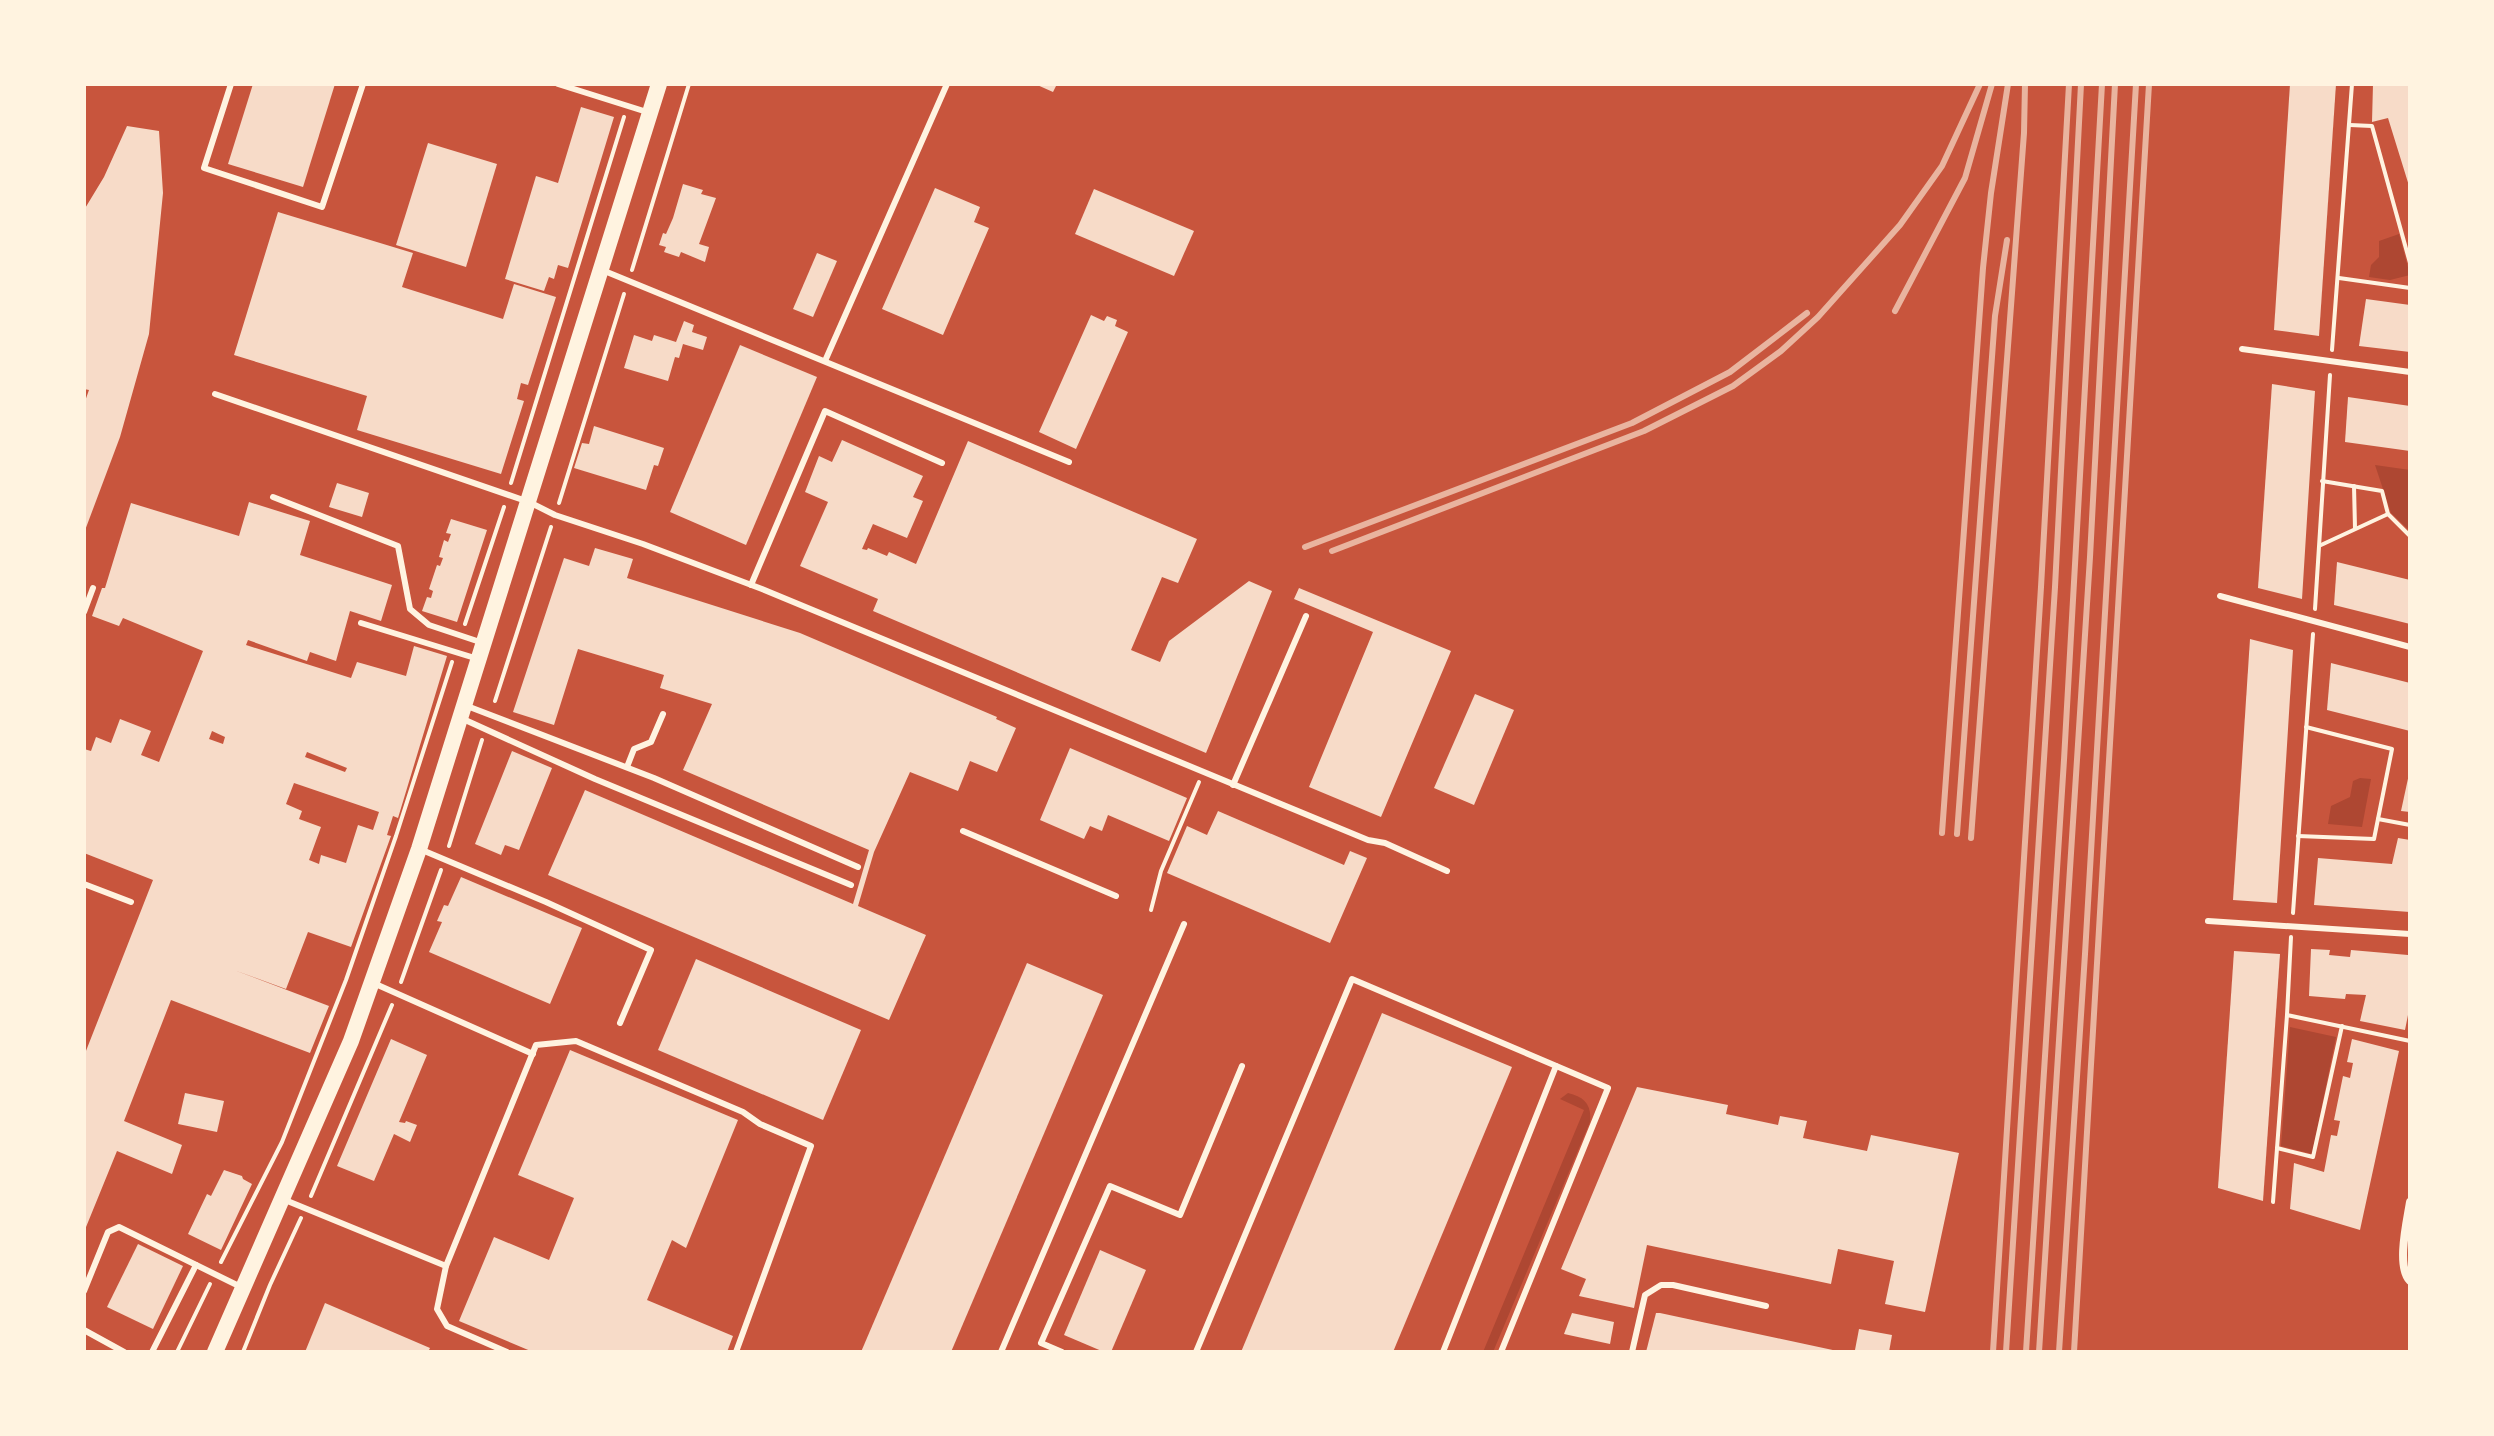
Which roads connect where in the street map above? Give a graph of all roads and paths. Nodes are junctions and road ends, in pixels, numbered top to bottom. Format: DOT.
graph roads {
  1 [pos="231,84"];
  2 [pos="363,84"];
  3 [pos="559,84"];
  4 [pos="659,84"];
  5 [pos="947,84"];
  6 [pos="2352,84"];
  7 [pos="627,106"];
  8 [pos="650,113"];
  9 [pos="2350,125"];
  10 [pos="2410,263"];
  11 [pos="601,270"];
  12 [pos="2339,278"];
  13 [pos="2410,288"];
  14 [pos="2242,349"];
  15 [pos="825,361"];
  16 [pos="2332,361"];
  17 [pos="2410,372"];
  18 [pos="215,394"];
  19 [pos="1069,462"];
  20 [pos="942,463"];
  21 [pos="2322,481"];
  22 [pos="2354,486"];
  23 [pos="508,495"];
  24 [pos="273,497"];
  25 [pos="529,502"];
  26 [pos="2388,514"];
  27 [pos="2355,529"];
  28 [pos="2410,536"];
  29 [pos="2321,545"];
  30 [pos="751,585"];
  31 [pos="93,588"];
  32 [pos="2220,596"];
  33 [pos="84,612"];
  34 [pos="1306,616"];
  35 [pos="2314,621"];
  36 [pos="361,623"];
  37 [pos="461,637"];
  38 [pos="2410,647"];
  39 [pos="456,651"];
  40 [pos="481,651"];
  41 [pos="461,711"];
  42 [pos="663,714"];
  43 [pos="2306,727"];
  44 [pos="627,767"];
  45 [pos="1203,772"];
  46 [pos="1233,785"];
  47 [pos="2378,819"];
  48 [pos="2410,825"];
  49 [pos="963,831"];
  50 [pos="2298,836"];
  51 [pos="419,849"];
  52 [pos="858,867"];
  53 [pos="1447,871"];
  54 [pos="84,884"];
  55 [pos="851,885"];
  56 [pos="1116,896"];
  57 [pos="131,902"];
  58 [pos="1151,910"];
  59 [pos="2208,921"];
  60 [pos="1184,924"];
  61 [pos="2292,925"];
  62 [pos="2410,934"];
  63 [pos="371,982"];
  64 [pos="2287,1015"];
  65 [pos="620,1023"];
  66 [pos="2342,1026"];
  67 [pos="2410,1041"];
  68 [pos="533,1054"];
  69 [pos="1242,1066"];
  70 [pos="1556,1066"];
  71 [pos="2277,1148"];
  72 [pos="282,1198"];
  73 [pos="2273,1202"];
  74 [pos="2410,1202"];
  75 [pos="196,1265"];
  76 [pos="446,1266"];
  77 [pos="215,1274"];
  78 [pos="2410,1281"];
  79 [pos="243,1288"];
  80 [pos="84,1291"];
  81 [pos="1766,1306"];
  82 [pos="195,1314"];
  83 [pos="203,1317"];
  84 [pos="84,1330"];
  85 [pos="124,1352"];
  86 [pos="152,1352"];
  87 [pos="177,1352"];
  88 [pos="215,1352"];
  89 [pos="507,1352"];
  90 [pos="736,1352"];
  91 [pos="1001,1352"];
  92 [pos="1062,1352"];
  93 [pos="1196,1352"];
  94 [pos="1443,1352"];
  95 [pos="1501,1352"];
  96 [pos="1632,1352"];
  1 -- 2 [label="lane"];
  3 -- 7 [label="lane"];
  4 -- 8 [label="main road"];
  5 -- 15 [label="lane"];
  6 -- 9 [label="path"];
  7 -- 8 [label="lane"];
  7 -- 23 [label="path"];
  8 -- 11 [label="main road"];
  9 -- 10 [label="path"];
  9 -- 12 [label="path"];
  11 -- 15 [label="lane"];
  11 -- 25 [label="main road"];
  12 -- 13 [label="path"];
  12 -- 16 [label="path"];
  14 -- 16 [label="lane"];
  15 -- 19 [label="lane"];
  16 -- 17 [label="lane"];
  16 -- 21 [label="path"];
  18 -- 23 [label="lane"];
  20 -- 30 [label="lane"];
  21 -- 22 [label="path"];
  21 -- 29 [label="path"];
  22 -- 26 [label="path"];
  22 -- 27 [label="path"];
  23 -- 25 [label="lane"];
  23 -- 37 [label="path"];
  24 -- 37 [label="lane"];
  25 -- 30 [label="lane"];
  25 -- 40 [label="main road"];
  26 -- 27 [label="path"];
  26 -- 28 [label="path"];
  27 -- 29 [label="path"];
  29 -- 35 [label="path"];
  30 -- 45 [label="lane"];
  31 -- 33 [label="lane"];
  32 -- 35 [label="lane"];
  34 -- 46 [label="lane"];
  35 -- 38 [label="lane"];
  35 -- 43 [label="path"];
  36 -- 39 [label="lane"];
  37 -- 40 [label="lane"];
  39 -- 40 [label="lane"];
  39 -- 77 [label="path"];
  40 -- 41 [label="main road"];
  41 -- 44 [label="lane"];
  41 -- 51 [label="main road"];
  41 -- 55 [label="lane"];
  42 -- 44 [label="lane"];
  43 -- 47 [label="path"];
  43 -- 50 [label="path"];
  44 -- 52 [label="lane"];
  45 -- 46 [label="lane"];
  45 -- 58 [label="path"];
  46 -- 53 [label="lane"];
  47 -- 48 [label="path"];
  47 -- 50 [label="path"];
  49 -- 56 [label="lane"];
  50 -- 61 [label="path"];
  51 -- 63 [label="main road"];
  51 -- 65 [label="lane"];
  54 -- 57 [label="lane"];
  59 -- 61 [label="lane"];
  60 -- 91 [label="lane"];
  61 -- 62 [label="lane"];
  61 -- 64 [label="path"];
  63 -- 68 [label="lane"];
  63 -- 72 [label="main road"];
  64 -- 66 [label="path"];
  64 -- 71 [label="path"];
  66 -- 67 [label="path"];
  66 -- 71 [label="path"];
  68 -- 76 [label="lane"];
  68 -- 90 [label="lane"];
  69 -- 92 [label="lane"];
  70 -- 93 [label="lane"];
  70 -- 94 [label="lane"];
  70 -- 95 [label="lane"];
  71 -- 73 [label="path"];
  72 -- 76 [label="lane"];
  72 -- 79 [label="main road"];
  74 -- 78 [label="street"];
  75 -- 77 [label="lane"];
  75 -- 80 [label="lane"];
  75 -- 86 [label="lane"];
  76 -- 89 [label="lane"];
  77 -- 79 [label="lane"];
  77 -- 82 [label="path"];
  79 -- 88 [label="main road"];
  81 -- 96 [label="lane"];
  82 -- 83 [label="path"];
  82 -- 87 [label="path"];
  84 -- 85 [label="lane"];
}
